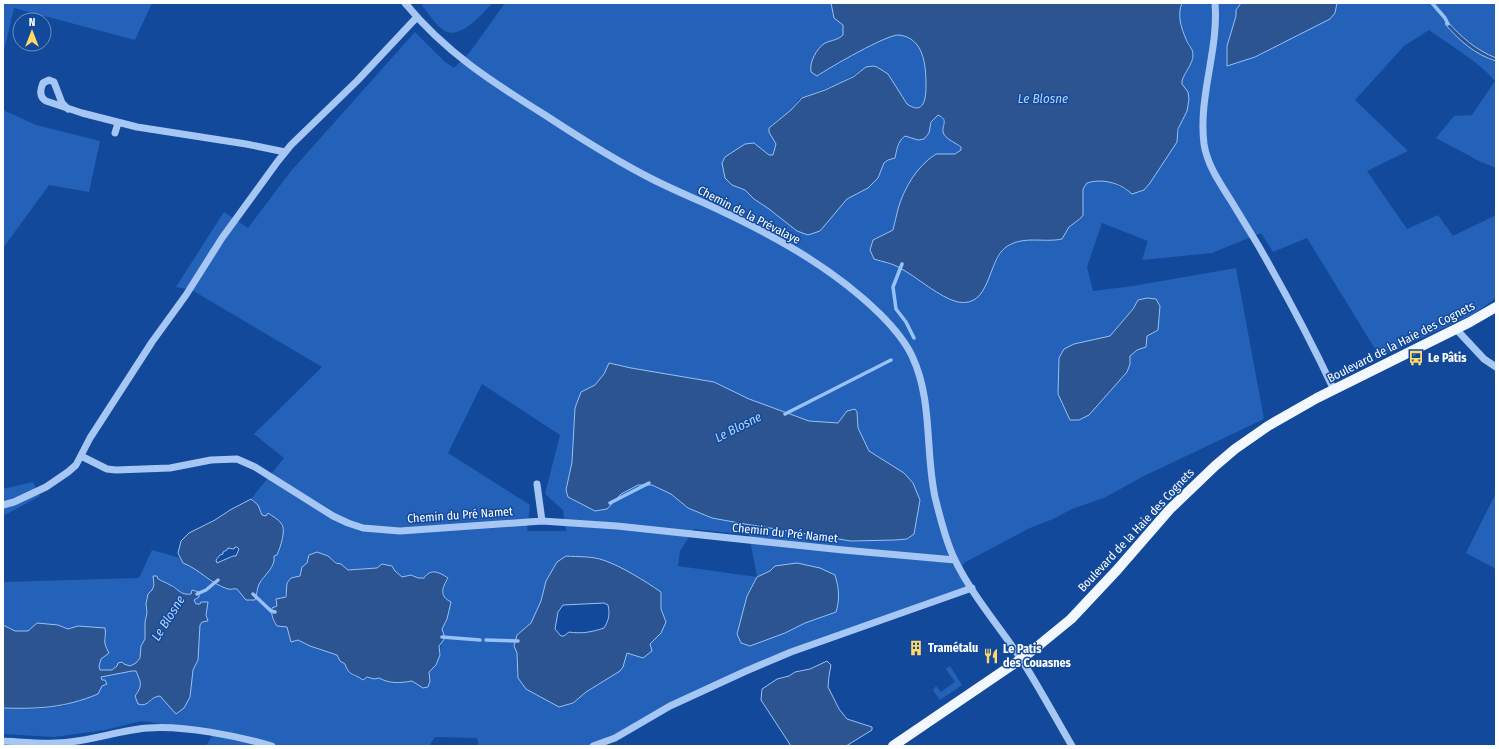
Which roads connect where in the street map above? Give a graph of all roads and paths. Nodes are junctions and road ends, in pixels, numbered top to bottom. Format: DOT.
graph roads {
  1 [pos="405,3"];
  2 [pos="1215,3"];
  3 [pos="417,18"];
  4 [pos="68,109"];
  5 [pos="118,123"];
  6 [pos="115,133"];
  7 [pos="285,152"];
  8 [pos="1496,307"];
  9 [pos="1456,329"];
  10 [pos="1496,367"];
  11 [pos="1334,390"];
  12 [pos="81,456"];
  13 [pos="537,484"];
  14 [pos="3,505"];
  15 [pos="542,521"];
  16 [pos="955,560"];
  17 [pos="972,588"];
  18 [pos="1021,659"];
  19 [pos="3,741"];
  20 [pos="272,746"];
  21 [pos="593,746"];
  22 [pos="893,746"];
  23 [pos="1072,746"];
  1 -- 3 [label="street, Chemin de la Prévalaye"];
  2 -- 11 [label="street"];
  3 -- 7 [label="street"];
  3 -- 16 [label="street, Chemin de la Prévalaye"];
  4 -- 5 [label="street"];
  5 -- 6 [label="street"];
  5 -- 7 [label="street"];
  7 -- 12 [label="street"];
  8 -- 9 [label="main road, Boulevard de la Haie des Cognets"];
  9 -- 10 [label="street"];
  9 -- 11 [label="main road, Boulevard de la Haie des Cognets"];
  11 -- 18 [label="main road, Boulevard de la Haie des Cognets"];
  12 -- 14 [label="street"];
  12 -- 15 [label="street, Chemin du Pré Namet"];
  13 -- 15 [label="street"];
  15 -- 16 [label="street, Chemin du Pré Namet"];
  16 -- 17 [label="street, Chemin de la Prévalaye"];
  17 -- 18 [label="street, Chemin de la Prévalaye"];
  17 -- 21 [label="street"];
  18 -- 22 [label="main road, Boulevard de la Haie des Cognets"];
  18 -- 23 [label="street, Chemin de la Prévalaye"];
  19 -- 20 [label="street"];
}
